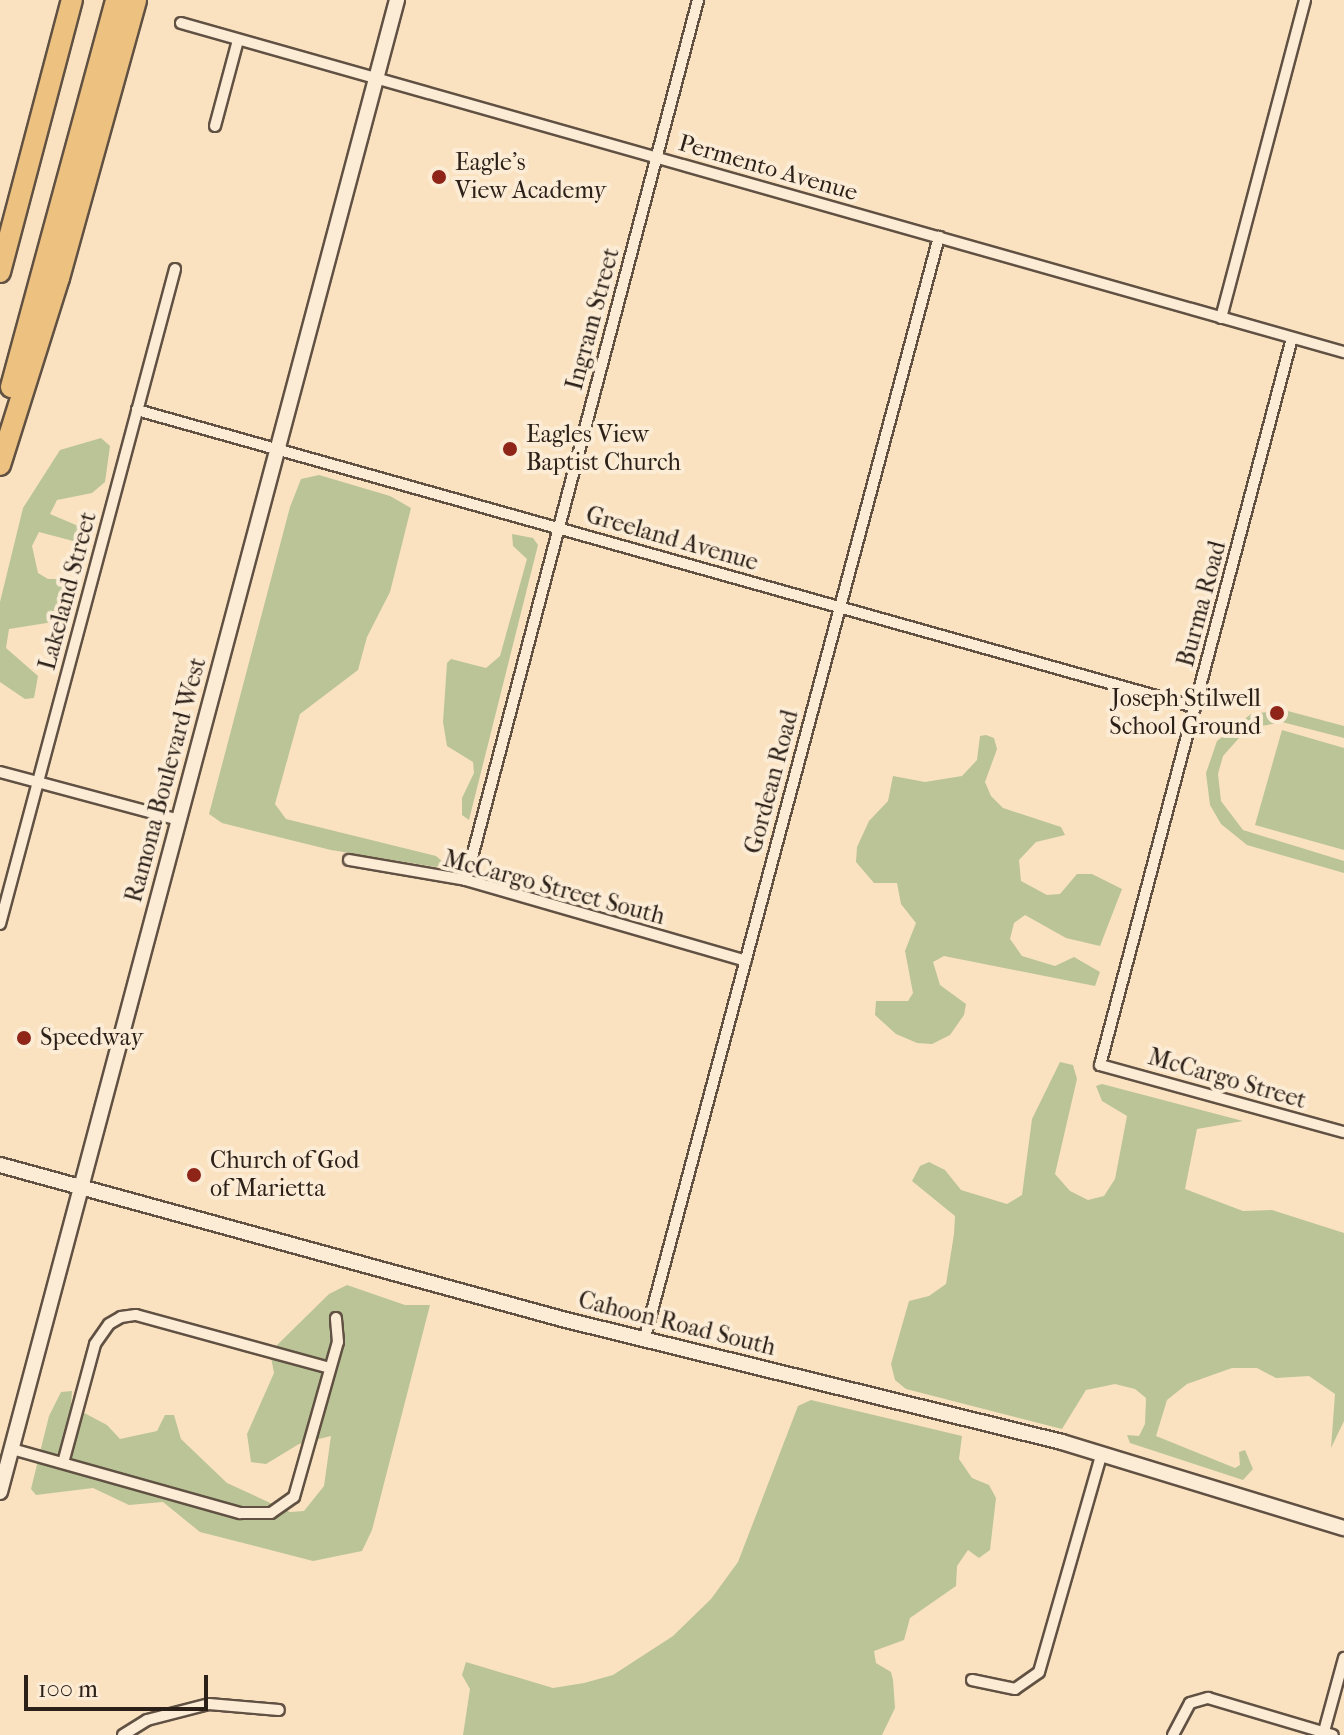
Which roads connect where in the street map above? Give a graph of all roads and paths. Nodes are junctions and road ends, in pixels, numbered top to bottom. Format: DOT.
graph roads {
  1 [pos="72,0"];
  2 [pos="116,0"];
  3 [pos="136,0"];
  4 [pos="397,0"];
  5 [pos="698,0"];
  6 [pos="1305,0"];
  7 [pos="181,23"];
  8 [pos="238,40"];
  9 [pos="375,81"];
  10 [pos="215,126"];
  11 [pos="656,157"];
  12 [pos="939,237"];
  13 [pos="175,269"];
  14 [pos="0,272"];
  15 [pos="1221,318"];
  16 [pos="1292,338"];
  17 [pos="1344,352"];
  18 [pos="137,410"];
  19 [pos="0,429"];
  20 [pos="277,452"];
  21 [pos="0,465"];
  22 [pos="559,529"];
  23 [pos="839,607"];
  24 [pos="1195,707"];
  25 [pos="0,772"];
  26 [pos="38,782"];
  27 [pos="179,820"];
  28 [pos="349,860"];
  29 [pos="466,880"];
  30 [pos="0,924"];
  31 [pos="746,961"];
  32 [pos="1100,1065"];
  33 [pos="1344,1132"];
  34 [pos="0,1165"];
  35 [pos="80,1186"];
  36 [pos="336,1318"];
  37 [pos="645,1337"];
  38 [pos="330,1368"];
  39 [pos="12,1449"];
  40 [pos="1102,1453"];
  41 [pos="63,1463"];
  42 [pos="0,1492"];
  43 [pos="1344,1528"];
  44 [pos="1344,1658"];
  45 [pos="972,1680"];
  46 [pos="279,1710"];
  47 [pos="1327,1734"];
  48 [pos="123,1735"];
  49 [pos="1173,1735"];
  1 -- 14 [label="highway"];
  2 -- 19 [label="highway"];
  3 -- 21 [label="highway"];
  4 -- 9 [label="street, Ramona Boulevard West"];
  5 -- 11 [label="street, Ingram Street"];
  6 -- 15 [label="street"];
  7 -- 8 [label="street, Permento Avenue"];
  8 -- 9 [label="street, Permento Avenue"];
  8 -- 10 [label="street"];
  9 -- 11 [label="street, Permento Avenue"];
  9 -- 20 [label="street, Ramona Boulevard West"];
  11 -- 12 [label="street, Permento Avenue"];
  11 -- 22 [label="street, Ingram Street"];
  12 -- 15 [label="street, Permento Avenue"];
  12 -- 23 [label="street, Gordean Road"];
  13 -- 18 [label="street, Lakeland Street"];
  15 -- 16 [label="street, Permento Avenue"];
  16 -- 17 [label="street, Permento Avenue"];
  16 -- 24 [label="street, Burma Road"];
  18 -- 20 [label="street, Greeland Avenue"];
  18 -- 26 [label="street, Lakeland Street"];
  20 -- 22 [label="street, Greeland Avenue"];
  20 -- 27 [label="street, Ramona Boulevard West"];
  22 -- 23 [label="street, Greeland Avenue"];
  22 -- 29 [label="street, Ingram Street"];
  23 -- 24 [label="street, Greeland Avenue"];
  23 -- 31 [label="street, Gordean Road"];
  24 -- 32 [label="street, Burma Road"];
  25 -- 26 [label="street"];
  26 -- 27 [label="street"];
  26 -- 30 [label="street, Lakeland Street"];
  27 -- 35 [label="street, Ramona Boulevard West"];
  28 -- 29 [label="street, McCargo Street South"];
  29 -- 31 [label="street, McCargo Street South"];
  31 -- 37 [label="street, Gordean Road"];
  32 -- 33 [label="street, McCargo Street"];
  34 -- 35 [label="street, Cahoon Road South"];
  35 -- 37 [label="street, Cahoon Road South"];
  35 -- 39 [label="street, Ramona Boulevard West"];
  36 -- 38 [label="street"];
  37 -- 40 [label="street, Cahoon Road South"];
  38 -- 41 [label="street"];
  38 -- 41 [label="street"];
  39 -- 41 [label="street"];
  39 -- 42 [label="street, Ramona Boulevard West"];
  40 -- 43 [label="street, Cahoon Road South"];
  40 -- 45 [label="street"];
  44 -- 47 [label="street"];
  46 -- 48 [label="street"];
  47 -- 49 [label="street"];
}
